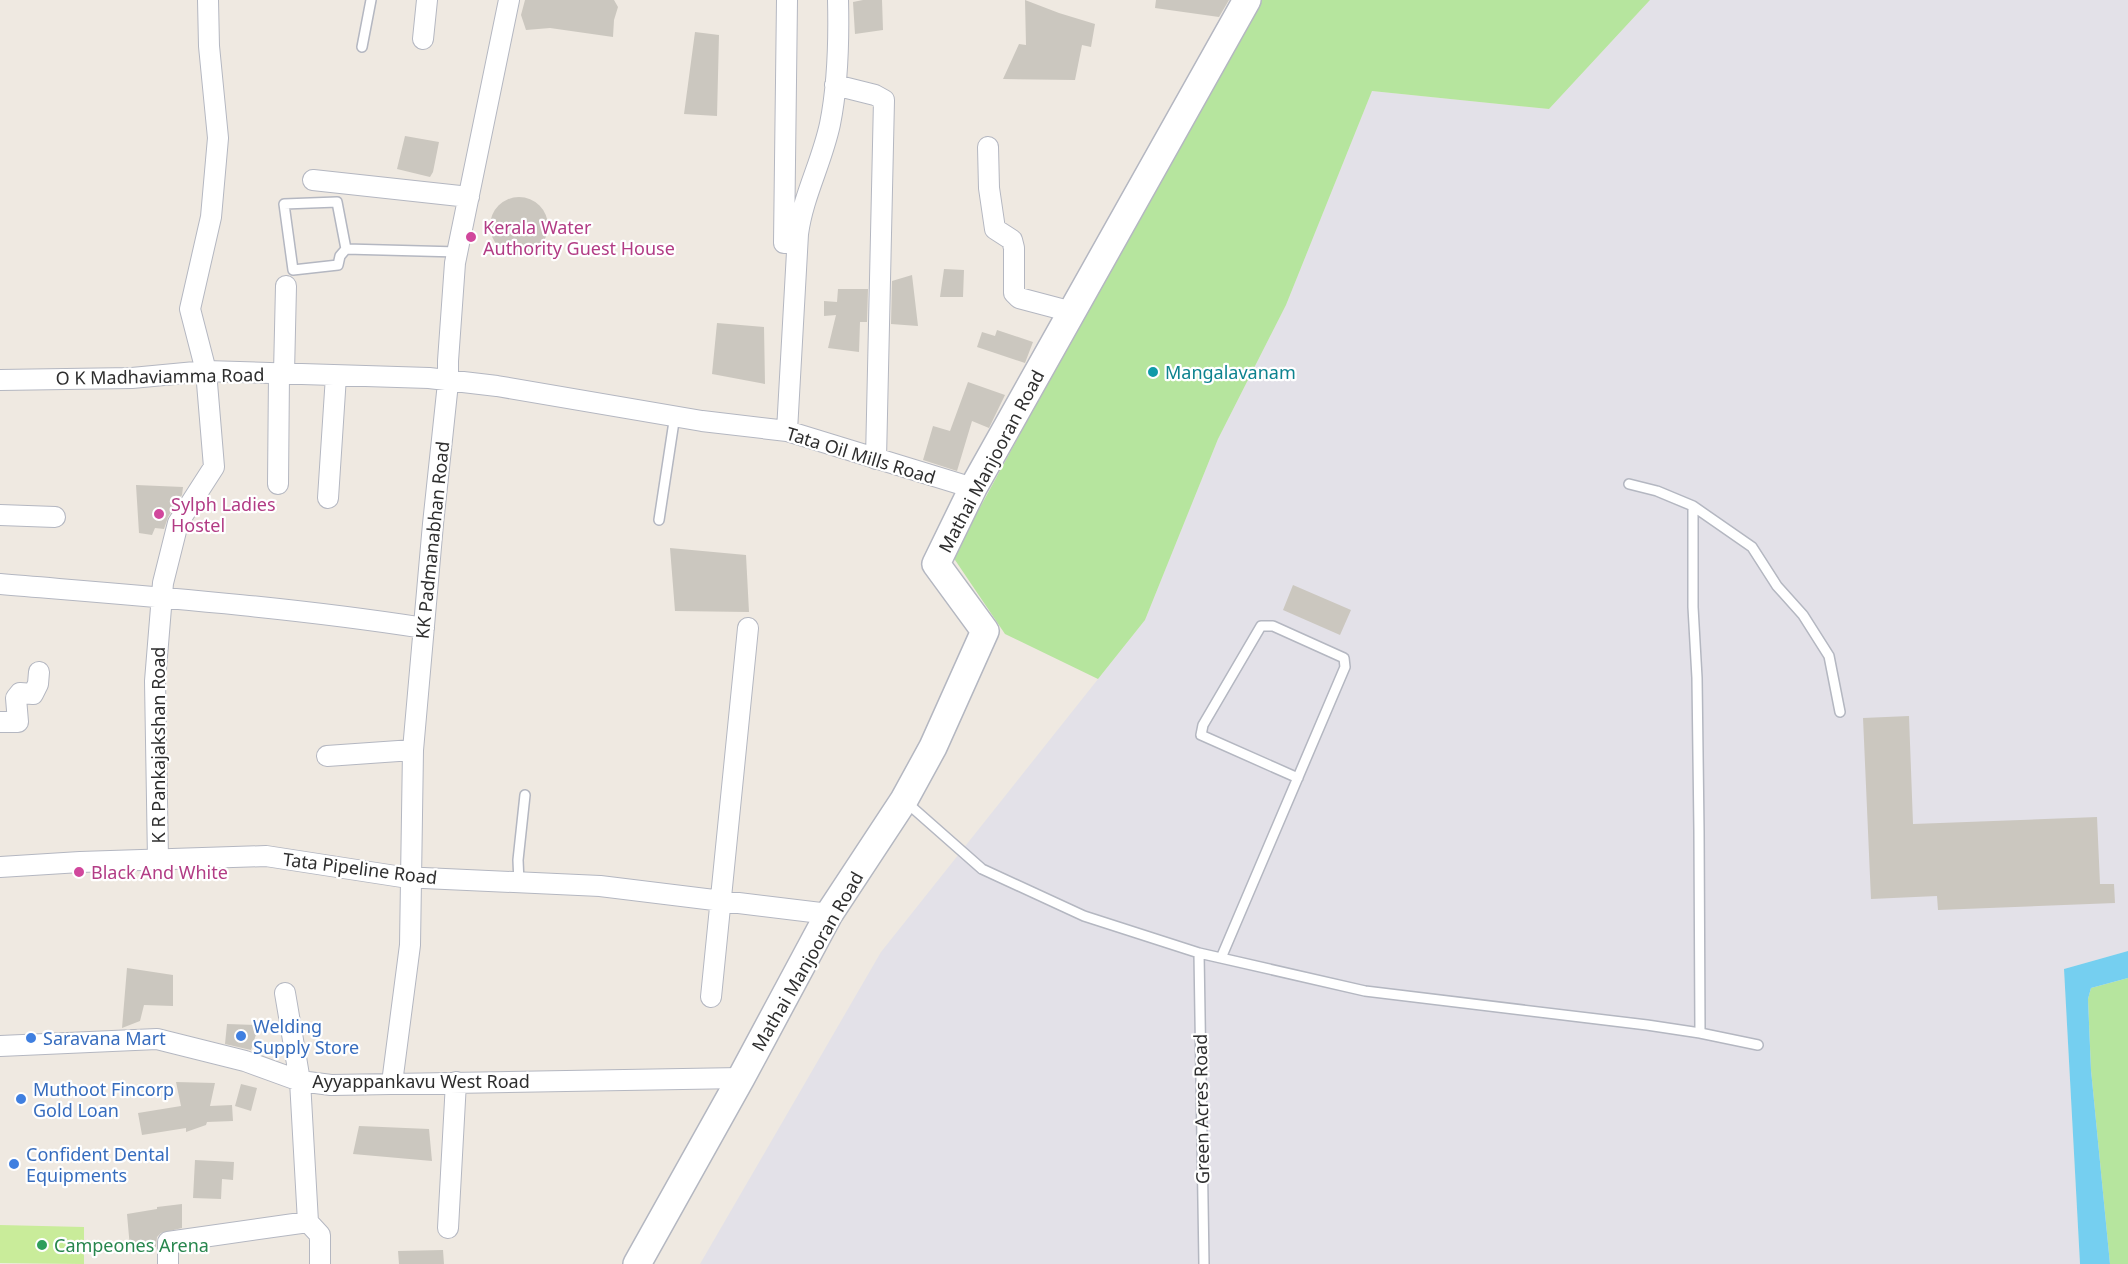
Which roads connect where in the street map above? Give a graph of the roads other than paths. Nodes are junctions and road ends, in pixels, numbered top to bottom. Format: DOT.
graph roads {
  1 [pos="208,0"];
  2 [pos="371,0"];
  3 [pos="427,0"];
  4 [pos="509,0"];
  5 [pos="787,0"];
  6 [pos="838,0"];
  7 [pos="1247,0"];
  8 [pos="423,39"];
  9 [pos="362,47"];
  10 [pos="835,85"];
  11 [pos="988,147"];
  12 [pos="313,180"];
  13 [pos="469,197"];
  14 [pos="791,239"];
  15 [pos="346,249"];
  16 [pos="458,252"];
  17 [pos="286,286"];
  18 [pos="1072,312"];
  19 [pos="206,371"];
  20 [pos="282,373"];
  21 [pos="336,376"];
  22 [pos="429,378"];
  23 [pos="0,380"];
  24 [pos="448,381"];
  25 [pos="675,415"];
  26 [pos="788,431"];
  27 [pos="876,459"];
  28 [pos="278,484"];
  29 [pos="1629,484"];
  30 [pos="974,488"];
  31 [pos="328,498"];
  32 [pos="1693,506"];
  33 [pos="0,515"];
  34 [pos="55,517"];
  35 [pos="659,520"];
  36 [pos="0,584"];
  37 [pos="162,598"];
  38 [pos="424,628"];
  39 [pos="748,628"];
  40 [pos="39,672"];
  41 [pos="1840,712"];
  42 [pos="0,722"];
  43 [pos="413,750"];
  44 [pos="327,756"];
  45 [pos="1298,778"];
  46 [pos="525,795"];
  47 [pos="904,800"];
  48 [pos="158,860"];
  49 [pos="0,867"];
  50 [pos="412,878"];
  51 [pos="519,883"];
  52 [pos="720,901"];
  53 [pos="829,914"];
  54 [pos="1199,953"];
  55 [pos="1221,958"];
  56 [pos="285,993"];
  57 [pos="711,997"];
  58 [pos="1700,1033"];
  59 [pos="1758,1045"];
  60 [pos="0,1046"];
  61 [pos="741,1078"];
  62 [pos="300,1081"];
  63 [pos="456,1082"];
  64 [pos="392,1083"];
  65 [pos="308,1222"];
  66 [pos="448,1228"];
  67 [pos="168,1264"];
  68 [pos="320,1264"];
  69 [pos="637,1264"];
  70 [pos="1204,1264"];
  1 -- 19 [label="street, K R Pankajakshan Road"];
  2 -- 9 [label="lane"];
  3 -- 8 [label="street"];
  4 -- 13 [label="street, KK Padmanabhan Road"];
  5 -- 14 [label="street"];
  6 -- 10 [label="street"];
  7 -- 18 [label="street, Mathai Manjooran Road"];
  10 -- 14 [label="street"];
  10 -- 27 [label="street"];
  11 -- 18 [label="street"];
  12 -- 13 [label="street"];
  13 -- 16 [label="street, KK Padmanabhan Road"];
  14 -- 26 [label="street"];
  15 -- 15 [label="lane"];
  15 -- 16 [label="lane"];
  16 -- 24 [label="street, KK Padmanabhan Road"];
  17 -- 20 [label="street"];
  18 -- 30 [label="street, Mathai Manjooran Road"];
  19 -- 20 [label="street, O K Madhaviamma Road"];
  19 -- 23 [label="street, O K Madhaviamma Road"];
  19 -- 37 [label="street, K R Pankajakshan Road"];
  20 -- 21 [label="street, O K Madhaviamma Road"];
  20 -- 28 [label="street"];
  21 -- 22 [label="street, O K Madhaviamma Road"];
  21 -- 31 [label="street"];
  22 -- 24 [label="street, Tata Oil Mills Road"];
  24 -- 25 [label="street, Tata Oil Mills Road"];
  24 -- 38 [label="street, KK Padmanabhan Road"];
  25 -- 26 [label="street, Tata Oil Mills Road"];
  25 -- 35 [label="lane"];
  26 -- 27 [label="street, Tata Oil Mills Road"];
  27 -- 30 [label="street, Tata Oil Mills Road"];
  29 -- 32 [label="lane"];
  30 -- 47 [label="street, Mathai Manjooran Road"];
  32 -- 41 [label="lane"];
  32 -- 58 [label="lane"];
  33 -- 34 [label="street"];
  36 -- 37 [label="street"];
  37 -- 38 [label="street"];
  37 -- 48 [label="street, K R Pankajakshan Road"];
  38 -- 43 [label="street, KK Padmanabhan Road"];
  39 -- 52 [label="street"];
  40 -- 42 [label="street"];
  43 -- 44 [label="street"];
  43 -- 50 [label="street, KK Padmanabhan Road"];
  45 -- 45 [label="lane"];
  45 -- 55 [label="lane"];
  46 -- 51 [label="lane"];
  47 -- 53 [label="street, Mathai Manjooran Road"];
  47 -- 54 [label="lane"];
  48 -- 49 [label="street, Tata Pipeline Road"];
  48 -- 50 [label="street, Tata Pipeline Road"];
  50 -- 51 [label="street, Tata Pipeline Road"];
  50 -- 64 [label="street, KK Padmanabhan Road"];
  51 -- 52 [label="street, Tata Pipeline Road"];
  52 -- 53 [label="street, Tata Pipeline Road"];
  52 -- 57 [label="street"];
  53 -- 61 [label="street, Mathai Manjooran Road"];
  54 -- 55 [label="lane"];
  54 -- 70 [label="lane, Green Acres Road"];
  55 -- 58 [label="lane"];
  56 -- 62 [label="street"];
  58 -- 59 [label="lane"];
  60 -- 62 [label="street, Ayyappankavu West Road"];
  61 -- 63 [label="street, Ayyappankavu West Road"];
  61 -- 69 [label="street, Mathai Manjooran Road"];
  62 -- 64 [label="street, Ayyappankavu West Road"];
  62 -- 65 [label="street"];
  63 -- 64 [label="street, Ayyappankavu West Road"];
  63 -- 66 [label="street"];
  65 -- 67 [label="street"];
  65 -- 68 [label="street"];
}
